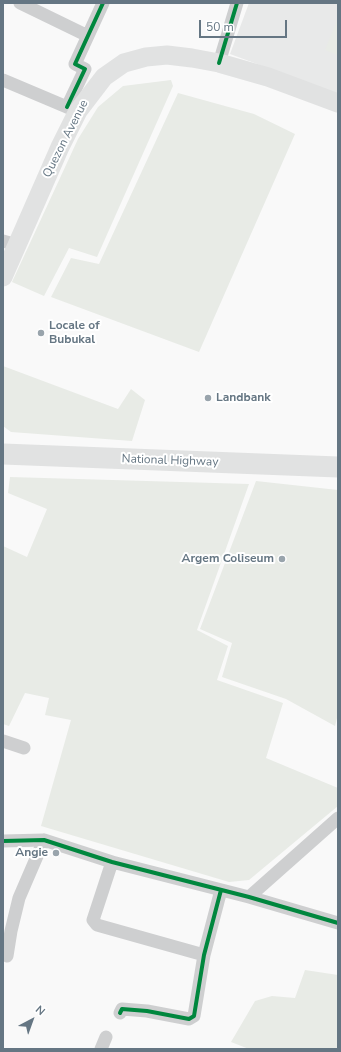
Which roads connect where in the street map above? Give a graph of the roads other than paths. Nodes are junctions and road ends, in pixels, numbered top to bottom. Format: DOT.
graph roads {
  1 [pos="20,3"];
  2 [pos="103,3"];
  3 [pos="237,3"];
  4 [pos="88,36"];
  5 [pos="219,63"];
  6 [pos="3,80"];
  7 [pos="338,103"];
  8 [pos="73,109"];
  9 [pos="10,243"];
  10 [pos="3,277"];
  11 [pos="7,453"];
  12 [pos="338,467"];
  13 [pos="3,741"];
  14 [pos="24,748"];
  15 [pos="338,818"];
  16 [pos="44,840"];
  17 [pos="3,841"];
  18 [pos="112,862"];
  19 [pos="221,890"];
  20 [pos="249,897"];
  21 [pos="338,923"];
  22 [pos="204,955"];
  23 [pos="7,956"];
  24 [pos="120,1012"];
  1 -- 4 [label="street"];
  2 -- 4 [label="street"];
  3 -- 5 [label="street"];
  4 -- 8 [label="street"];
  5 -- 7 [label="main road, Quezon Avenue"];
  5 -- 8 [label="main road, Quezon Avenue"];
  6 -- 8 [label="street"];
  8 -- 9 [label="main road, Quezon Avenue"];
  9 -- 10 [label="main road, Quezon Avenue"];
  11 -- 12 [label="main road, National Highway"];
  13 -- 14 [label="street"];
  15 -- 20 [label="street"];
  16 -- 17 [label="street"];
  16 -- 18 [label="street"];
  16 -- 23 [label="street"];
  18 -- 19 [label="street"];
  18 -- 22 [label="street"];
  19 -- 20 [label="street"];
  19 -- 22 [label="street"];
  20 -- 21 [label="street"];
  22 -- 24 [label="street"];
}
